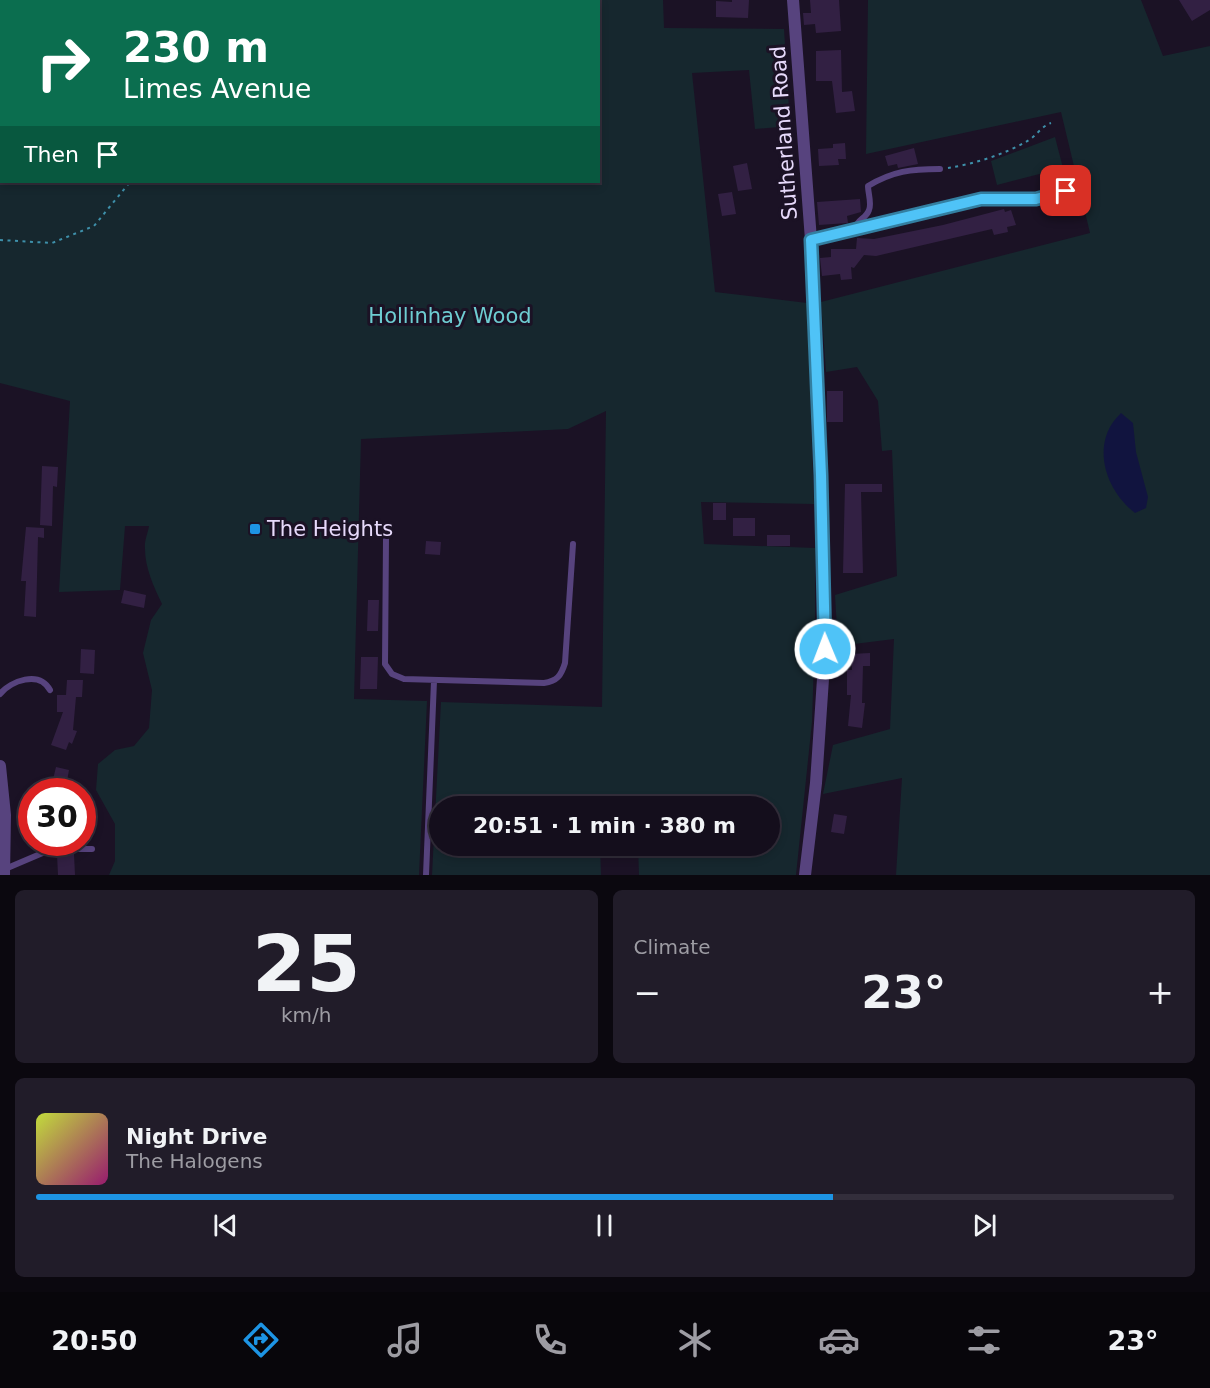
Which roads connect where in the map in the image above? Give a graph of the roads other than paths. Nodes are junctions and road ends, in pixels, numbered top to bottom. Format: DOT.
graph roads {
  1 [pos="794,0"];
  2 [pos="940,169"];
  3 [pos="1066,191"];
  4 [pos="855,229"];
  5 [pos="811,240"];
  6 [pos="386,538"];
  7 [pos="573,544"];
  8 [pos="434,681"];
  9 [pos="50,690"];
  10 [pos="0,694"];
  11 [pos="0,766"];
  12 [pos="37,856"];
  13 [pos="4,872"];
  14 [pos="426,875"];
  15 [pos="805,875"];
  1 -- 5 [label="street, Sutherland Road"];
  2 -- 4 [label="lane"];
  3 -- 4 [label="lane"];
  4 -- 5 [label="lane"];
  5 -- 15 [label="street, Sutherland Road"];
  6 -- 8 [label="lane"];
  7 -- 8 [label="lane"];
  8 -- 14 [label="lane"];
  9 -- 10 [label="lane"];
  11 -- 13 [label="street"];
  12 -- 13 [label="lane"];
}
